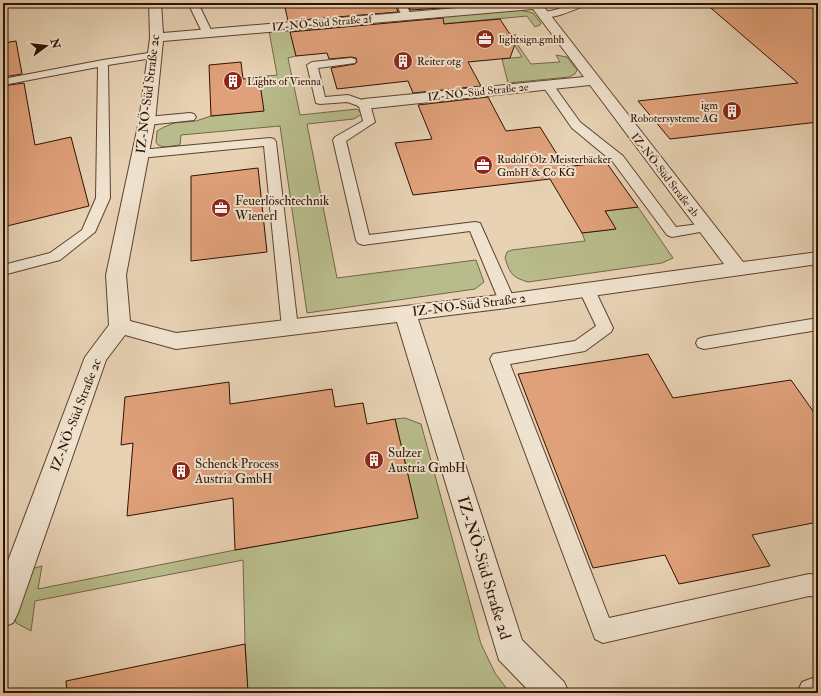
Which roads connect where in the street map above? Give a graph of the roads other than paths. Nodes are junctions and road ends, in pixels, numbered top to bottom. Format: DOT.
graph roads {
  1 [pos="155,3"];
  2 [pos="193,3"];
  3 [pos="401,3"];
  4 [pos="583,3"];
  5 [pos="538,7"];
  6 [pos="406,16"];
  7 [pos="207,32"];
  8 [pos="156,46"];
  9 [pos="351,61"];
  10 [pos="103,63"];
  11 [pos="592,80"];
  12 [pos="3,82"];
  13 [pos="548,85"];
  14 [pos="364,104"];
  15 [pos="190,118"];
  16 [pos="147,121"];
  17 [pos="140,154"];
  18 [pos="706,227"];
  19 [pos="818,258"];
  20 [pos="738,269"];
  21 [pos="3,270"];
  22 [pos="586,290"];
  23 [pos="507,301"];
  24 [pos="405,313"];
  25 [pos="818,324"];
  26 [pos="120,326"];
  27 [pos="290,328"];
  28 [pos="704,343"];
  29 [pos="818,586"];
  30 [pos="3,613"];
  31 [pos="818,692"];
  32 [pos="553,693"];
  33 [pos="813,693"];
  1 -- 8 [label="street, IZ-NÖ-Süd Straße 2c"];
  2 -- 7 [label="lane"];
  3 -- 6 [label="lane"];
  4 -- 5 [label="lane"];
  5 -- 6 [label="street, IZ-NÖ-Süd Straße 2f"];
  5 -- 11 [label="street, IZ-NÖ-Süd Straße 2b"];
  6 -- 7 [label="street, IZ-NÖ-Süd Straße 2f"];
  7 -- 8 [label="street, IZ-NÖ-Süd Straße 2f"];
  8 -- 10 [label="lane"];
  8 -- 16 [label="street, IZ-NÖ-Süd Straße 2c"];
  9 -- 14 [label="lane"];
  10 -- 12 [label="lane"];
  10 -- 21 [label="lane"];
  11 -- 13 [label="street, IZ-NÖ-Süd Straße 2e"];
  11 -- 18 [label="street, IZ-NÖ-Süd Straße 2b"];
  13 -- 14 [label="street, IZ-NÖ-Süd Straße 2e"];
  13 -- 18 [label="lane"];
  14 -- 23 [label="lane"];
  15 -- 16 [label="lane"];
  16 -- 17 [label="street, IZ-NÖ-Süd Straße 2c"];
  17 -- 26 [label="street, IZ-NÖ-Süd Straße 2c"];
  17 -- 27 [label="lane"];
  18 -- 20 [label="street, IZ-NÖ-Süd Straße 2b"];
  19 -- 20 [label="street, IZ-NÖ-Süd Straße 2"];
  20 -- 22 [label="street, IZ-NÖ-Süd Straße 2"];
  22 -- 23 [label="street, IZ-NÖ-Süd Straße 2"];
  22 -- 29 [label="lane"];
  23 -- 24 [label="street, IZ-NÖ-Süd Straße 2"];
  24 -- 27 [label="street, IZ-NÖ-Süd Straße 2"];
  24 -- 32 [label="street, IZ-NÖ-Süd Straße 2d"];
  25 -- 28 [label="lane"];
  26 -- 27 [label="street, IZ-NÖ-Süd Straße 2"];
  26 -- 30 [label="street, IZ-NÖ-Süd Straße 2c"];
  31 -- 33 [label="street"];
}
